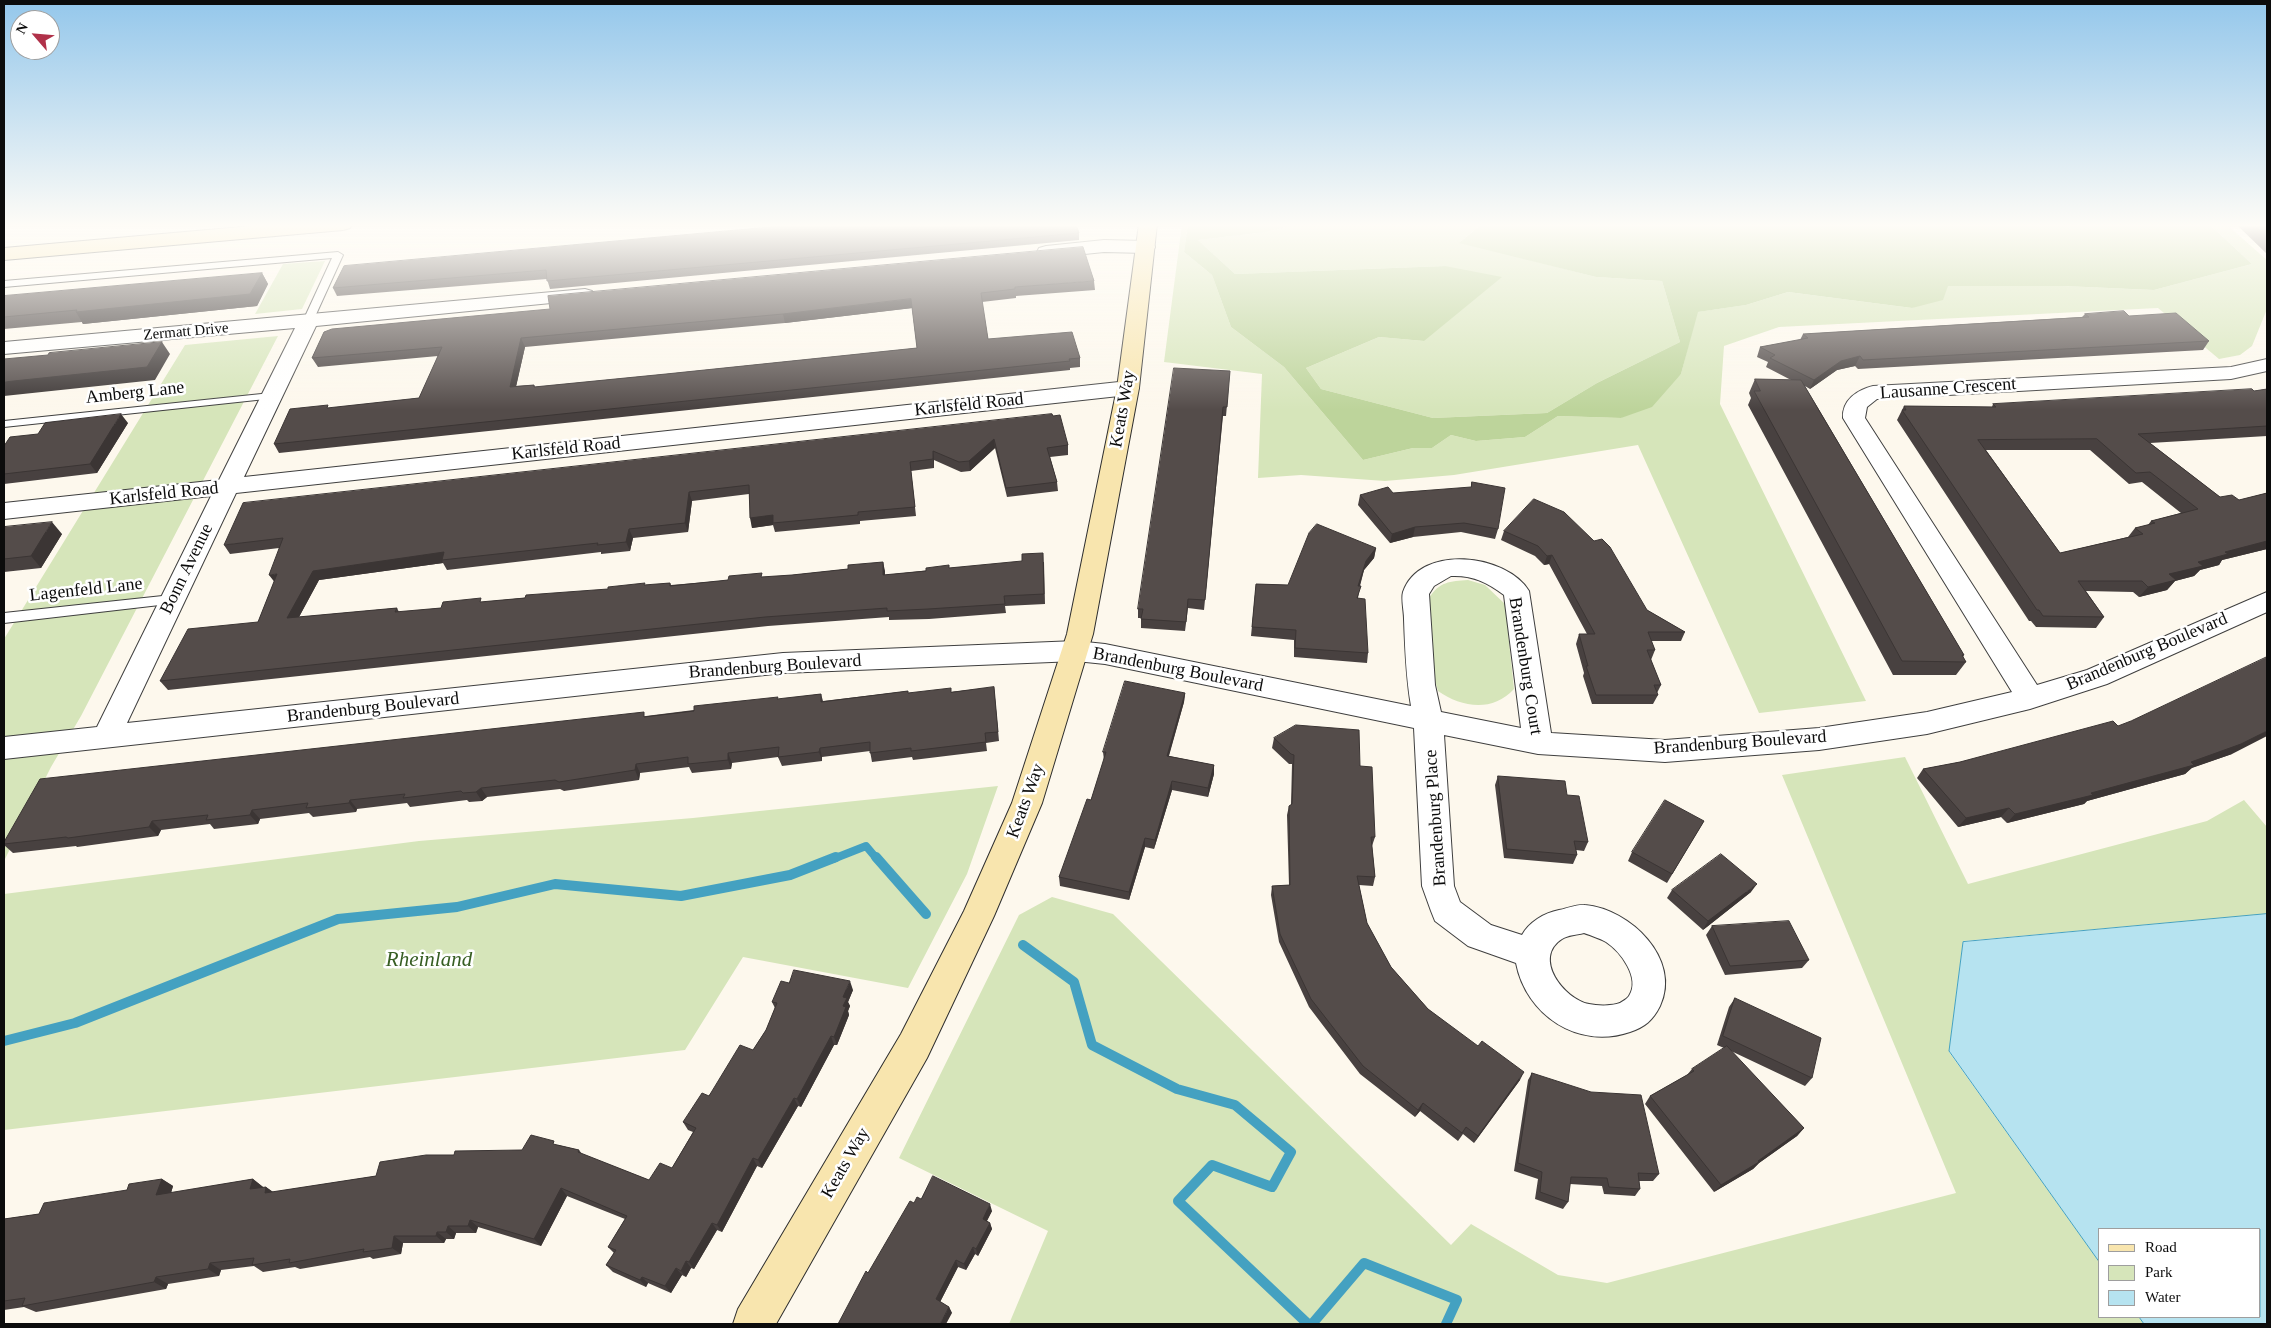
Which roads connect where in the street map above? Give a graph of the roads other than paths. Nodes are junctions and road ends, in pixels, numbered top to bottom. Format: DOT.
graph roads {
  1 [pos="324,286"];
  2 [pos="1141,286"];
  3 [pos="603,293"];
  4 [pos="308,321"];
  5 [pos="4,348"];
  6 [pos="2267,365"];
  7 [pos="1128,388"];
  8 [pos="271,396"];
  9 [pos="4,424"];
  10 [pos="226,487"];
  11 [pos="4,511"];
  12 [pos="172,600"];
  13 [pos="2267,601"];
  14 [pos="4,618"];
  15 [pos="1076,651"];
  16 [pos="2030,698"];
  17 [pos="1428,719"];
  18 [pos="106,737"];
  19 [pos="1538,743"];
  20 [pos="4,748"];
  21 [pos="1531,953"];
  22 [pos="753,1324"];
  1 -- 4 [label="lane"];
  2 -- 7 [label="street, Keats Way"];
  3 -- 4 [label="street, Zermatt Drive"];
  4 -- 5 [label="street, Zermatt Drive"];
  4 -- 8 [label="street, Bonn Avenue"];
  6 -- 16 [label="street, Lausanne Crescent"];
  7 -- 10 [label="street, Karlsfeld Road"];
  7 -- 15 [label="street, Keats Way"];
  8 -- 9 [label="lane, Amberg Lane"];
  8 -- 10 [label="street, Bonn Avenue"];
  10 -- 11 [label="street, Karlsfeld Road"];
  10 -- 12 [label="street, Bonn Avenue"];
  12 -- 14 [label="lane, Lagenfeld Lane"];
  12 -- 18 [label="street, Bonn Avenue"];
  13 -- 16 [label="street, Brandenburg Boulevard"];
  15 -- 17 [label="street, Brandenburg Boulevard"];
  15 -- 18 [label="street, Brandenburg Boulevard"];
  15 -- 22 [label="street, Keats Way"];
  16 -- 19 [label="street, Brandenburg Boulevard"];
  17 -- 19 [label="street, Brandenburg Boulevard"];
  17 -- 19 [label="street, Brandenburg Court"];
  17 -- 21 [label="street, Brandenburg Place"];
  18 -- 20 [label="street, Brandenburg Boulevard"];
}
